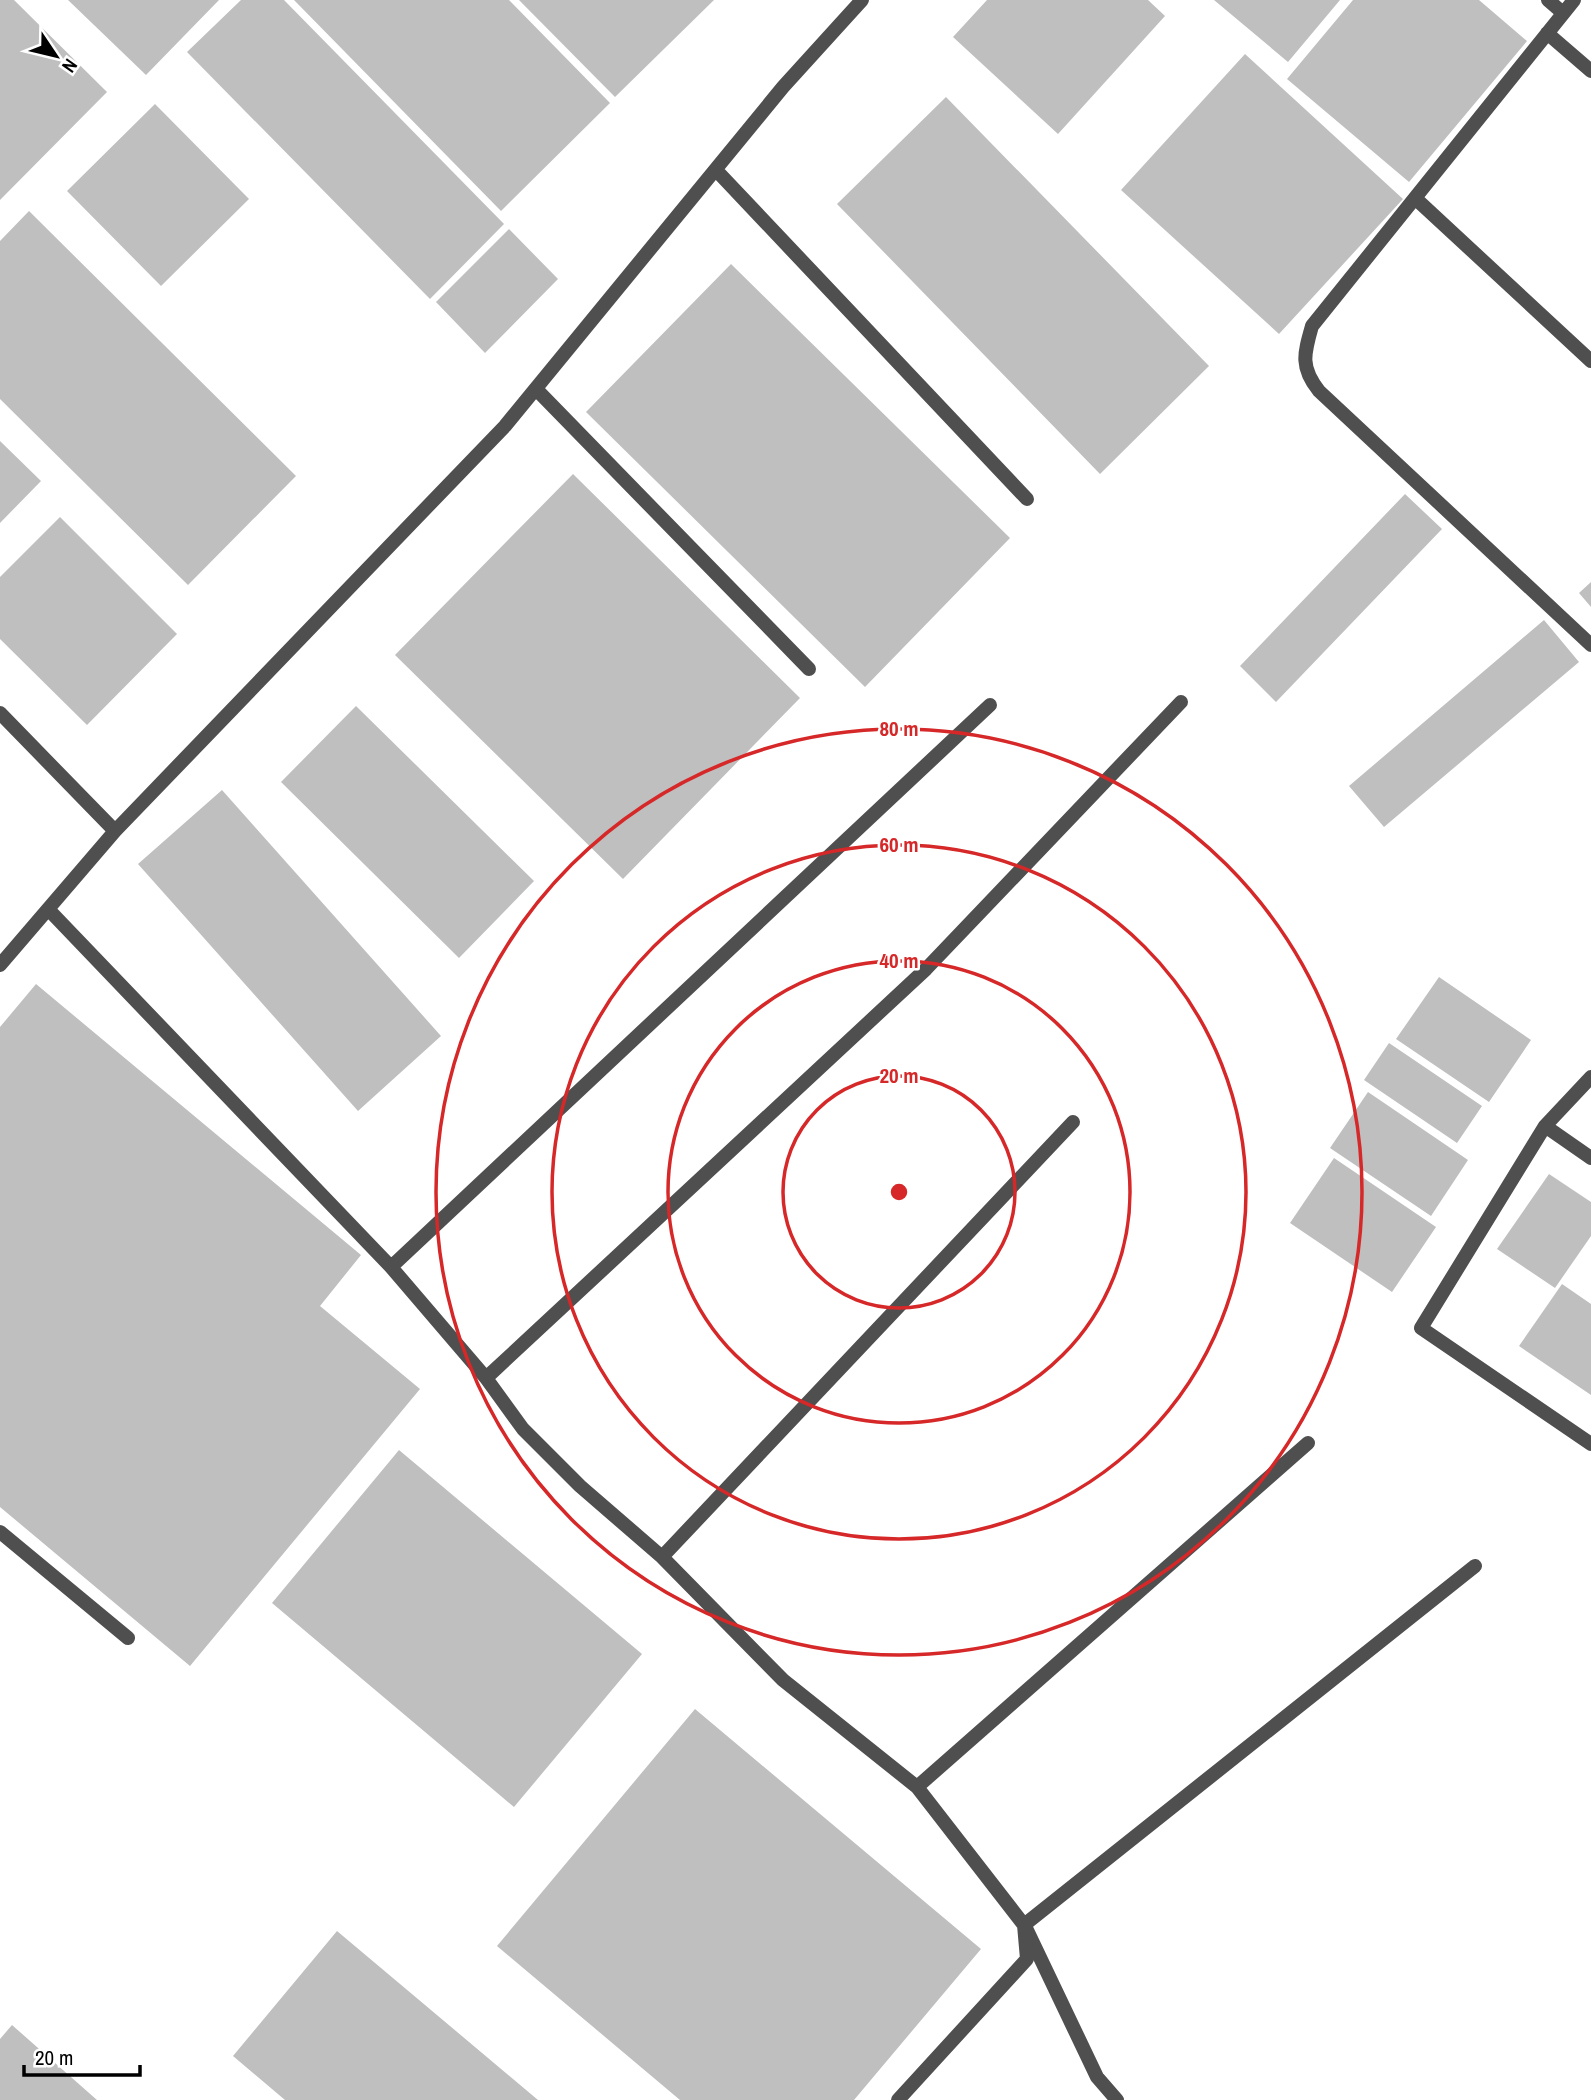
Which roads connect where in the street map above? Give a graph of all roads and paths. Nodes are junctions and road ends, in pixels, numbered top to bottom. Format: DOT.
graph roads {
  1 [pos="862,0"];
  2 [pos="1548,0"];
  3 [pos="1574,0"];
  4 [pos="1563,13"];
  5 [pos="1547,33"];
  6 [pos="1591,71"];
  7 [pos="716,170"];
  8 [pos="1415,198"];
  9 [pos="1591,361"];
  10 [pos="536,389"];
  11 [pos="1027,499"];
  12 [pos="1591,645"];
  13 [pos="809,669"];
  14 [pos="1181,702"];
  15 [pos="990,705"];
  16 [pos="0,713"];
  17 [pos="115,831"];
  18 [pos="48,909"];
  19 [pos="0,965"];
  20 [pos="1591,1077"];
  21 [pos="1073,1122"];
  22 [pos="1545,1126"];
  23 [pos="1591,1158"];
  24 [pos="391,1267"];
  25 [pos="485,1378"];
  26 [pos="1308,1443"];
  27 [pos="1591,1444"];
  28 [pos="0,1532"];
  29 [pos="662,1557"];
  30 [pos="1475,1566"];
  31 [pos="128,1638"];
  32 [pos="917,1787"];
  33 [pos="1024,1925"];
  34 [pos="898,2100"];
  35 [pos="1116,2100"];
  1 -- 7 [label="street"];
  2 -- 4 [label="street"];
  3 -- 4 [label="street"];
  4 -- 5 [label="street"];
  5 -- 6 [label="street"];
  5 -- 8 [label="street"];
  7 -- 10 [label="street"];
  7 -- 11 [label="street"];
  8 -- 9 [label="street"];
  8 -- 12 [label="street"];
  10 -- 13 [label="street"];
  10 -- 17 [label="street"];
  14 -- 25 [label="street"];
  15 -- 24 [label="street"];
  16 -- 17 [label="street"];
  17 -- 18 [label="street"];
  18 -- 19 [label="street"];
  18 -- 24 [label="street"];
  20 -- 22 [label="street"];
  21 -- 29 [label="street"];
  22 -- 23 [label="street"];
  22 -- 27 [label="street"];
  24 -- 25 [label="street"];
  25 -- 29 [label="street"];
  26 -- 32 [label="street"];
  28 -- 31 [label="street"];
  29 -- 32 [label="street"];
  30 -- 33 [label="street"];
  32 -- 33 [label="street"];
  33 -- 34 [label="street"];
  33 -- 35 [label="street"];
}
